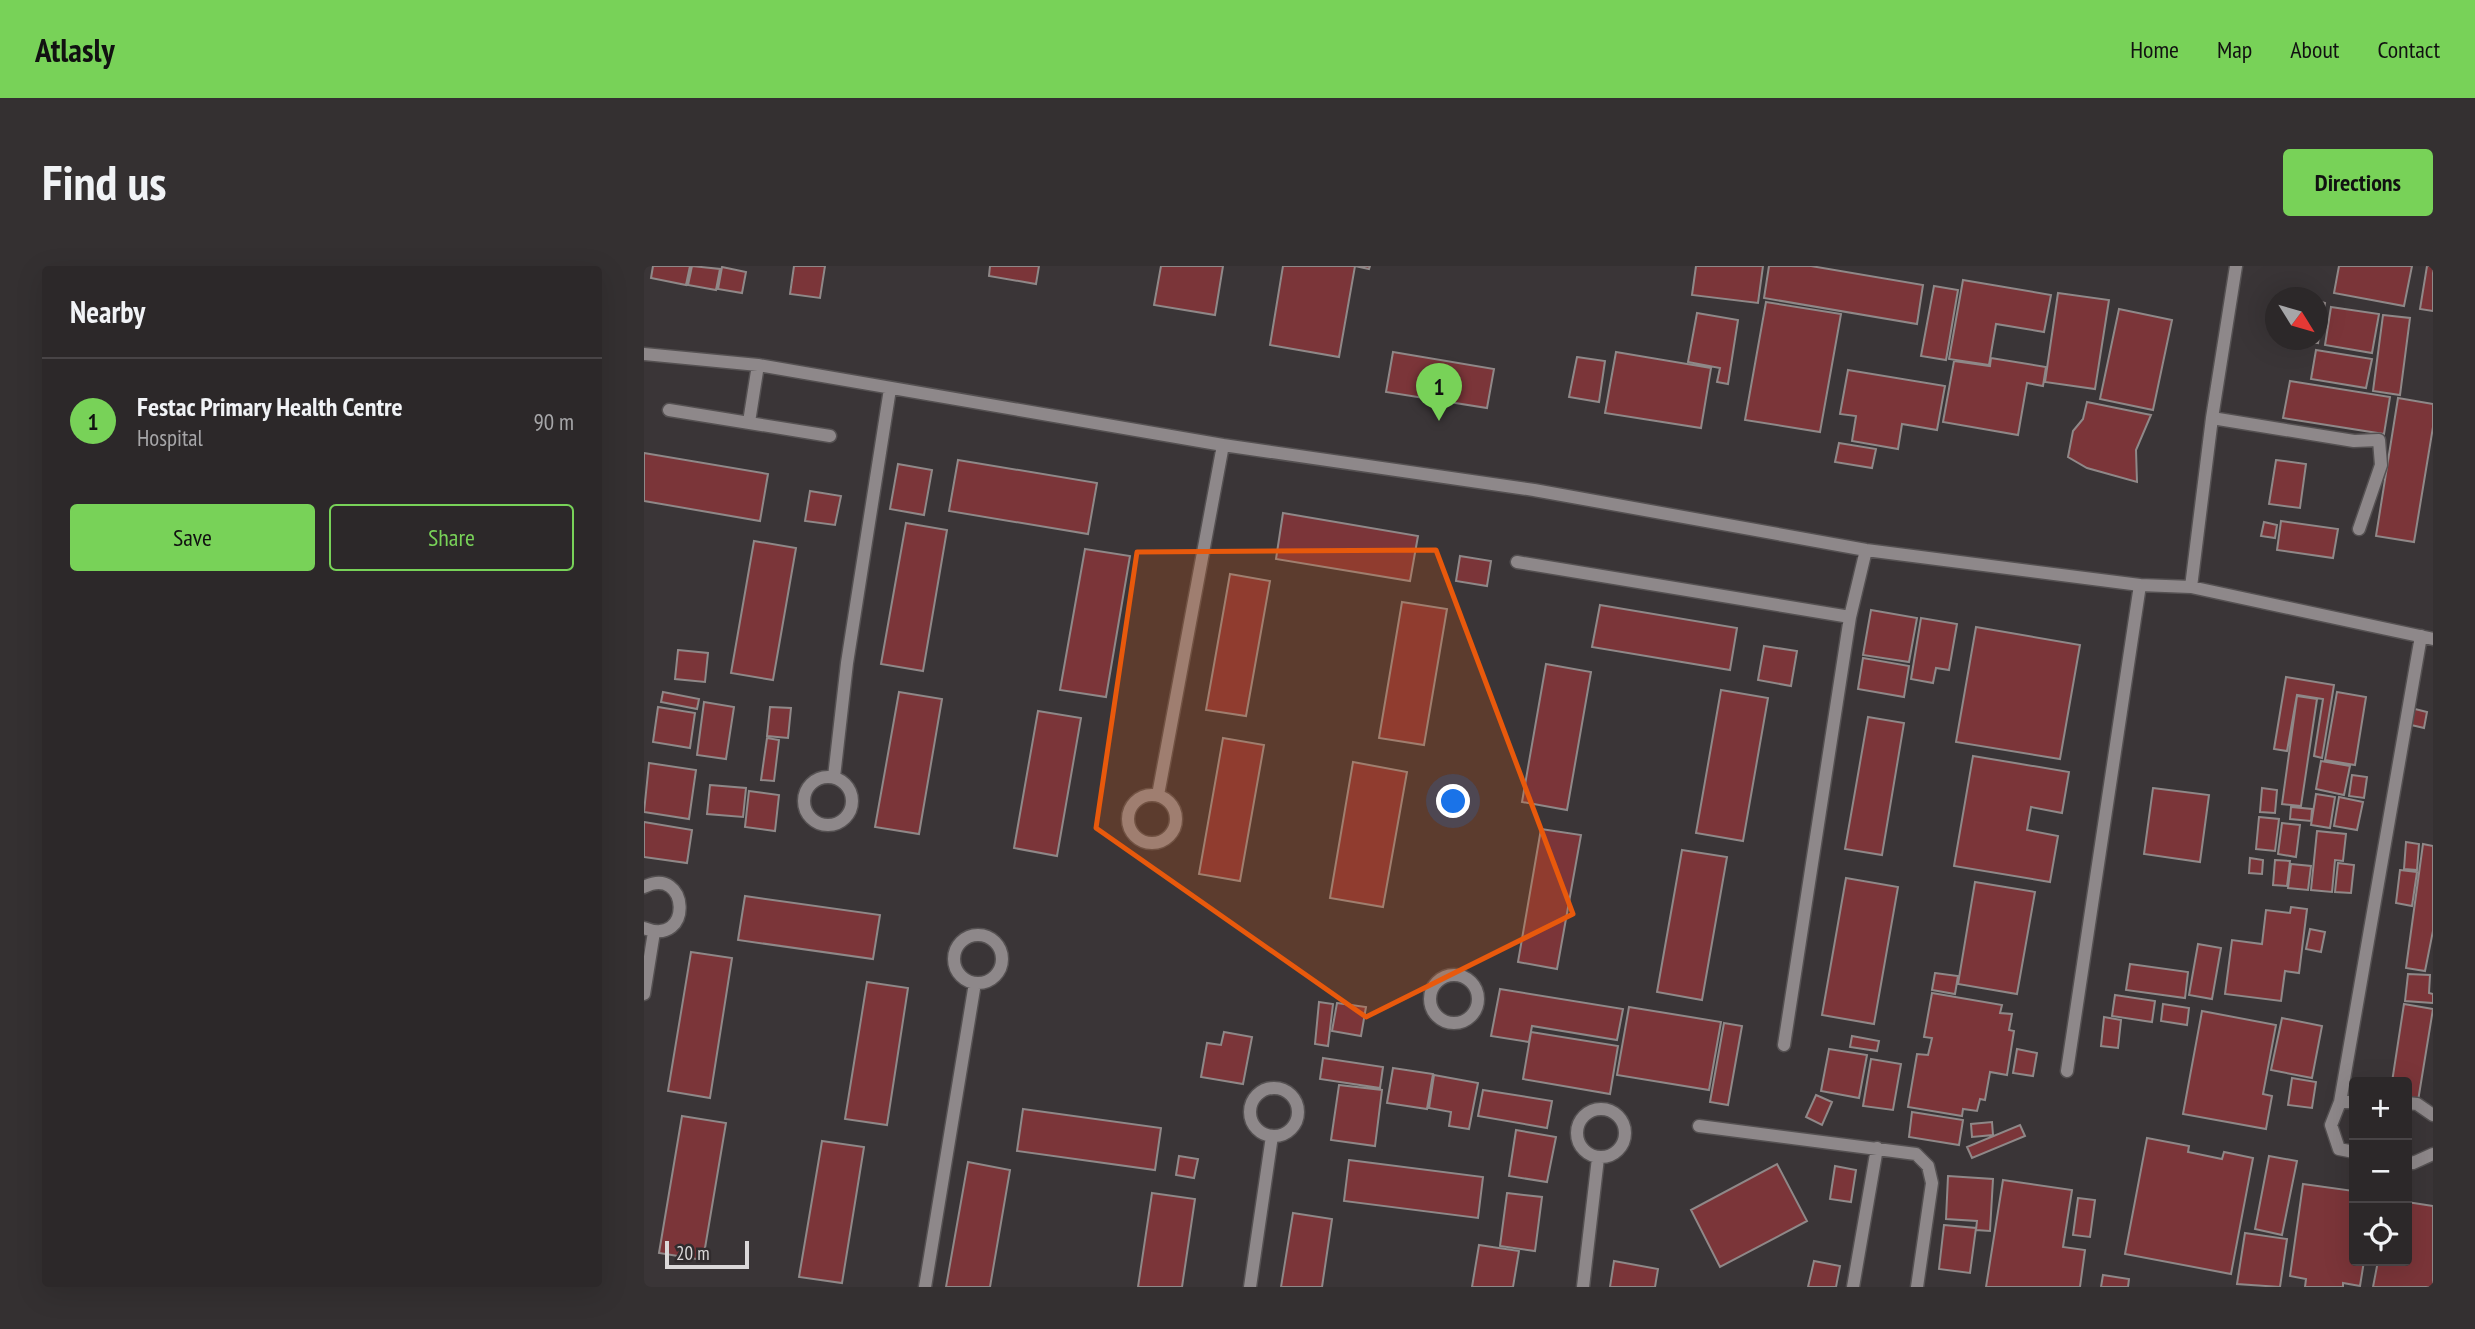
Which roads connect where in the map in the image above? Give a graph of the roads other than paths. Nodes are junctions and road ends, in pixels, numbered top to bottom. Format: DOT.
graph roads {
  1 [pos="2236,266"];
  2 [pos="644,354"];
  3 [pos="758,365"];
  4 [pos="890,389"];
  5 [pos="669,410"];
  6 [pos="2212,418"];
  7 [pos="750,422"];
  8 [pos="830,436"];
  9 [pos="1223,445"];
  10 [pos="2359,529"];
  11 [pos="1866,550"];
  12 [pos="1517,562"];
  13 [pos="2140,585"];
  14 [pos="2191,587"];
  15 [pos="1850,617"];
  16 [pos="2427,638"];
  17 [pos="834,777"];
  18 [pos="1158,795"];
  19 [pos="644,887"];
  20 [pos="649,930"];
  21 [pos="975,983"];
  22 [pos="644,994"];
  23 [pos="1784,1045"];
  24 [pos="2067,1071"];
  25 [pos="2340,1102"];
  26 [pos="2349,1102"];
  27 [pos="2412,1104"];
  28 [pos="2433,1115"];
  29 [pos="1699,1126"];
  30 [pos="1272,1136"];
  31 [pos="1877,1148"];
  32 [pos="2349,1151"];
  33 [pos="2433,1154"];
  34 [pos="1598,1158"];
  35 [pos="2412,1163"];
  36 [pos="925,1287"];
  37 [pos="1250,1287"];
  38 [pos="1583,1287"];
  39 [pos="1853,1287"];
  40 [pos="1917,1287"];
  1 -- 6 [label="street"];
  2 -- 3 [label="street"];
  3 -- 4 [label="street"];
  3 -- 7 [label="street"];
  4 -- 9 [label="street"];
  4 -- 17 [label="street"];
  5 -- 7 [label="street"];
  6 -- 10 [label="street"];
  6 -- 14 [label="street"];
  7 -- 8 [label="street"];
  9 -- 11 [label="street"];
  9 -- 18 [label="street"];
  11 -- 13 [label="street"];
  11 -- 15 [label="street"];
  12 -- 15 [label="street"];
  13 -- 14 [label="street"];
  13 -- 24 [label="street"];
  14 -- 16 [label="street"];
  15 -- 23 [label="street"];
  16 -- 25 [label="street"];
  19 -- 20 [label="street"];
  20 -- 22 [label="street"];
  21 -- 36 [label="street"];
  25 -- 26 [label="street"];
  25 -- 32 [label="street"];
  27 -- 28 [label="street"];
  29 -- 31 [label="street"];
  30 -- 37 [label="street"];
  31 -- 39 [label="street"];
  31 -- 40 [label="street"];
  33 -- 35 [label="street"];
  34 -- 38 [label="street"];
}
